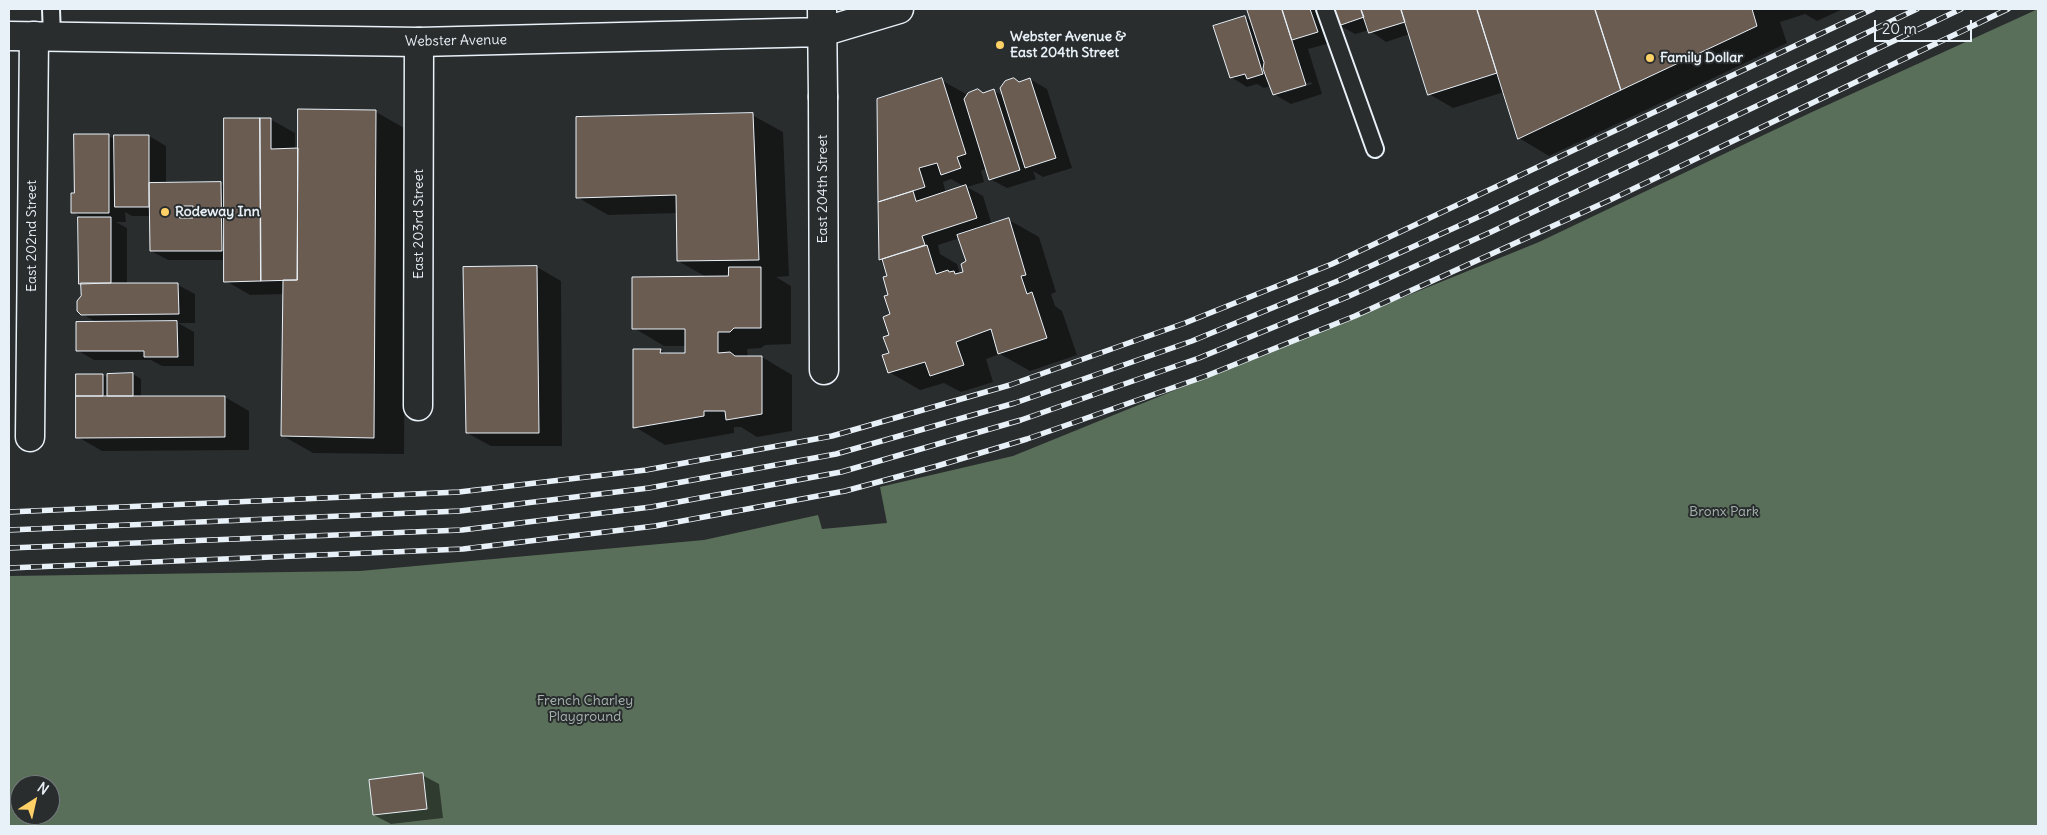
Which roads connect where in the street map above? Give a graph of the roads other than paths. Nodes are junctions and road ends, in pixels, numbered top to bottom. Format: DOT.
graph roads {
  1 [pos="51,9"];
  2 [pos="899,9"];
  3 [pos="1325,9"];
  4 [pos="822,21"];
  5 [pos="31,36"];
  6 [pos="419,42"];
  7 [pos="1374,149"];
  8 [pos="824,370"];
  9 [pos="418,406"];
  10 [pos="30,437"];
  1 -- 5 [label="lane"];
  2 -- 4 [label="street, Webster Avenue"];
  3 -- 7 [label="lane"];
  4 -- 6 [label="street, Webster Avenue"];
  4 -- 8 [label="street, East 204th Street"];
  5 -- 6 [label="street, Webster Avenue"];
  5 -- 10 [label="street, East 202nd Street"];
  6 -- 9 [label="street, East 203rd Street"];
}
